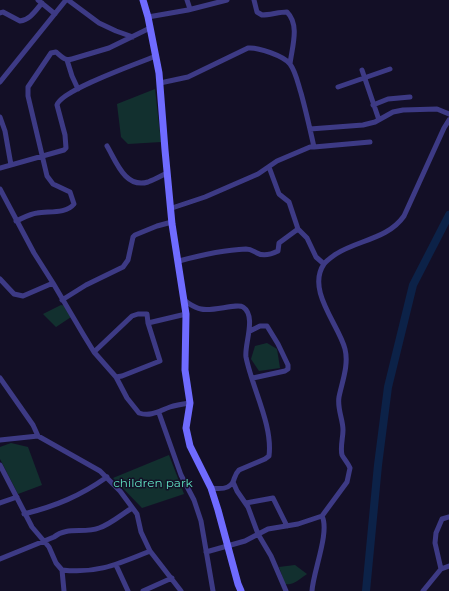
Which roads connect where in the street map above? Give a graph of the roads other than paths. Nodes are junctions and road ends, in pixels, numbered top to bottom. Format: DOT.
graph roads {
  1 [pos="67,0"];
  2 [pos="143,0"];
  3 [pos="187,0"];
  4 [pos="227,0"];
  5 [pos="254,0"];
  6 [pos="40,2"];
  7 [pos="190,9"];
  8 [pos="0,13"];
  9 [pos="55,14"];
  10 [pos="148,18"];
  11 [pos="150,28"];
  12 [pos="133,37"];
  13 [pos="156,56"];
  14 [pos="67,60"];
  15 [pos="290,64"];
  16 [pos="390,69"];
  17 [pos="362,70"];
  18 [pos="364,78"];
  19 [pos="0,82"];
  20 [pos="160,83"];
  21 [pos="338,87"];
  22 [pos="78,89"];
  23 [pos="410,96"];
  24 [pos="373,105"];
  25 [pos="449,114"];
  26 [pos="0,117"];
  27 [pos="379,120"];
  28 [pos="449,120"];
  29 [pos="310,129"];
  30 [pos="370,142"];
  31 [pos="107,146"];
  32 [pos="314,147"];
  33 [pos="42,156"];
  34 [pos="11,165"];
  35 [pos="269,167"];
  36 [pos="0,168"];
  37 [pos="167,172"];
  38 [pos="0,189"];
  39 [pos="172,208"];
  40 [pos="16,221"];
  41 [pos="172,222"];
  42 [pos="298,229"];
  43 [pos="179,261"];
  44 [pos="324,264"];
  45 [pos="0,279"];
  46 [pos="53,283"];
  47 [pos="62,300"];
  48 [pos="185,301"];
  49 [pos="186,314"];
  50 [pos="148,323"];
  51 [pos="250,331"];
  52 [pos="94,352"];
  53 [pos="116,377"];
  54 [pos="0,378"];
  55 [pos="253,378"];
  56 [pos="190,403"];
  57 [pos="159,413"];
  58 [pos="38,436"];
  59 [pos="0,440"];
  60 [pos="0,465"];
  61 [pos="107,478"];
  62 [pos="233,482"];
  63 [pos="211,488"];
  64 [pos="17,497"];
  65 [pos="0,503"];
  66 [pos="246,503"];
  67 [pos="132,508"];
  68 [pos="24,514"];
  69 [pos="322,516"];
  70 [pos="449,517"];
  71 [pos="287,526"];
  72 [pos="258,534"];
  73 [pos="44,541"];
  74 [pos="227,546"];
  75 [pos="150,551"];
  76 [pos="206,552"];
  77 [pos="0,559"];
  78 [pos="116,565"];
  79 [pos="449,566"];
  80 [pos="441,569"];
  81 [pos="62,570"];
  82 [pos="172,578"];
  83 [pos="64,591"];
  84 [pos="128,591"];
  85 [pos="143,591"];
  86 [pos="181,591"];
  87 [pos="213,591"];
  88 [pos="241,591"];
  89 [pos="286,591"];
  90 [pos="312,591"];
  91 [pos="423,591"];
  1 -- 9 [label="street"];
  1 -- 12 [label="street"];
  2 -- 10 [label="main road"];
  3 -- 7 [label="street"];
  4 -- 7 [label="street"];
  5 -- 15 [label="street"];
  6 -- 8 [label="street"];
  6 -- 9 [label="street"];
  7 -- 10 [label="street"];
  9 -- 19 [label="street"];
  10 -- 11 [label="main road"];
  11 -- 12 [label="street"];
  11 -- 13 [label="main road"];
  12 -- 14 [label="street"];
  13 -- 20 [label="main road"];
  13 -- 22 [label="street"];
  14 -- 22 [label="street"];
  14 -- 33 [label="street"];
  15 -- 20 [label="street"];
  15 -- 29 [label="street"];
  16 -- 18 [label="street"];
  17 -- 18 [label="street"];
  18 -- 21 [label="street"];
  18 -- 24 [label="street"];
  20 -- 37 [label="main road"];
  22 -- 33 [label="street"];
  23 -- 24 [label="street"];
  24 -- 27 [label="street"];
  25 -- 27 [label="street"];
  26 -- 34 [label="street"];
  27 -- 29 [label="street"];
  28 -- 44 [label="street"];
  29 -- 32 [label="street"];
  30 -- 32 [label="street"];
  31 -- 37 [label="street"];
  32 -- 35 [label="street"];
  33 -- 34 [label="street"];
  33 -- 40 [label="street"];
  34 -- 36 [label="street"];
  35 -- 39 [label="street"];
  35 -- 42 [label="street"];
  37 -- 39 [label="main road"];
  38 -- 40 [label="street"];
  39 -- 41 [label="main road"];
  40 -- 46 [label="street"];
  41 -- 43 [label="main road"];
  41 -- 47 [label="street"];
  42 -- 43 [label="street"];
  42 -- 44 [label="street"];
  43 -- 48 [label="main road"];
  44 -- 69 [label="street"];
  45 -- 46 [label="street"];
  46 -- 47 [label="street"];
  47 -- 52 [label="street"];
  48 -- 49 [label="main road"];
  48 -- 51 [label="street"];
  49 -- 50 [label="street"];
  49 -- 56 [label="main road"];
  50 -- 52 [label="street"];
  50 -- 53 [label="street"];
  51 -- 55 [label="street"];
  51 -- 55 [label="street"];
  52 -- 53 [label="street"];
  53 -- 57 [label="street"];
  54 -- 58 [label="street"];
  55 -- 62 [label="street"];
  56 -- 57 [label="street"];
  56 -- 63 [label="main road"];
  57 -- 76 [label="street"];
  58 -- 59 [label="street"];
  58 -- 61 [label="street"];
  60 -- 64 [label="street"];
  61 -- 67 [label="street"];
  61 -- 68 [label="street"];
  62 -- 63 [label="street"];
  62 -- 66 [label="street"];
  63 -- 74 [label="main road"];
  64 -- 65 [label="street"];
  64 -- 68 [label="street"];
  66 -- 71 [label="street"];
  66 -- 72 [label="street"];
  67 -- 73 [label="street"];
  67 -- 75 [label="street"];
  68 -- 73 [label="street"];
  69 -- 71 [label="street"];
  69 -- 90 [label="street"];
  70 -- 80 [label="street"];
  71 -- 72 [label="street"];
  72 -- 74 [label="street"];
  72 -- 89 [label="street"];
  73 -- 77 [label="street"];
  73 -- 81 [label="street"];
  74 -- 76 [label="street"];
  74 -- 88 [label="main road"];
  75 -- 78 [label="street"];
  75 -- 82 [label="street"];
  76 -- 87 [label="street"];
  78 -- 81 [label="street"];
  78 -- 84 [label="street"];
  79 -- 80 [label="street"];
  80 -- 91 [label="street"];
  81 -- 83 [label="street"];
  82 -- 85 [label="street"];
  82 -- 86 [label="street"];
}
